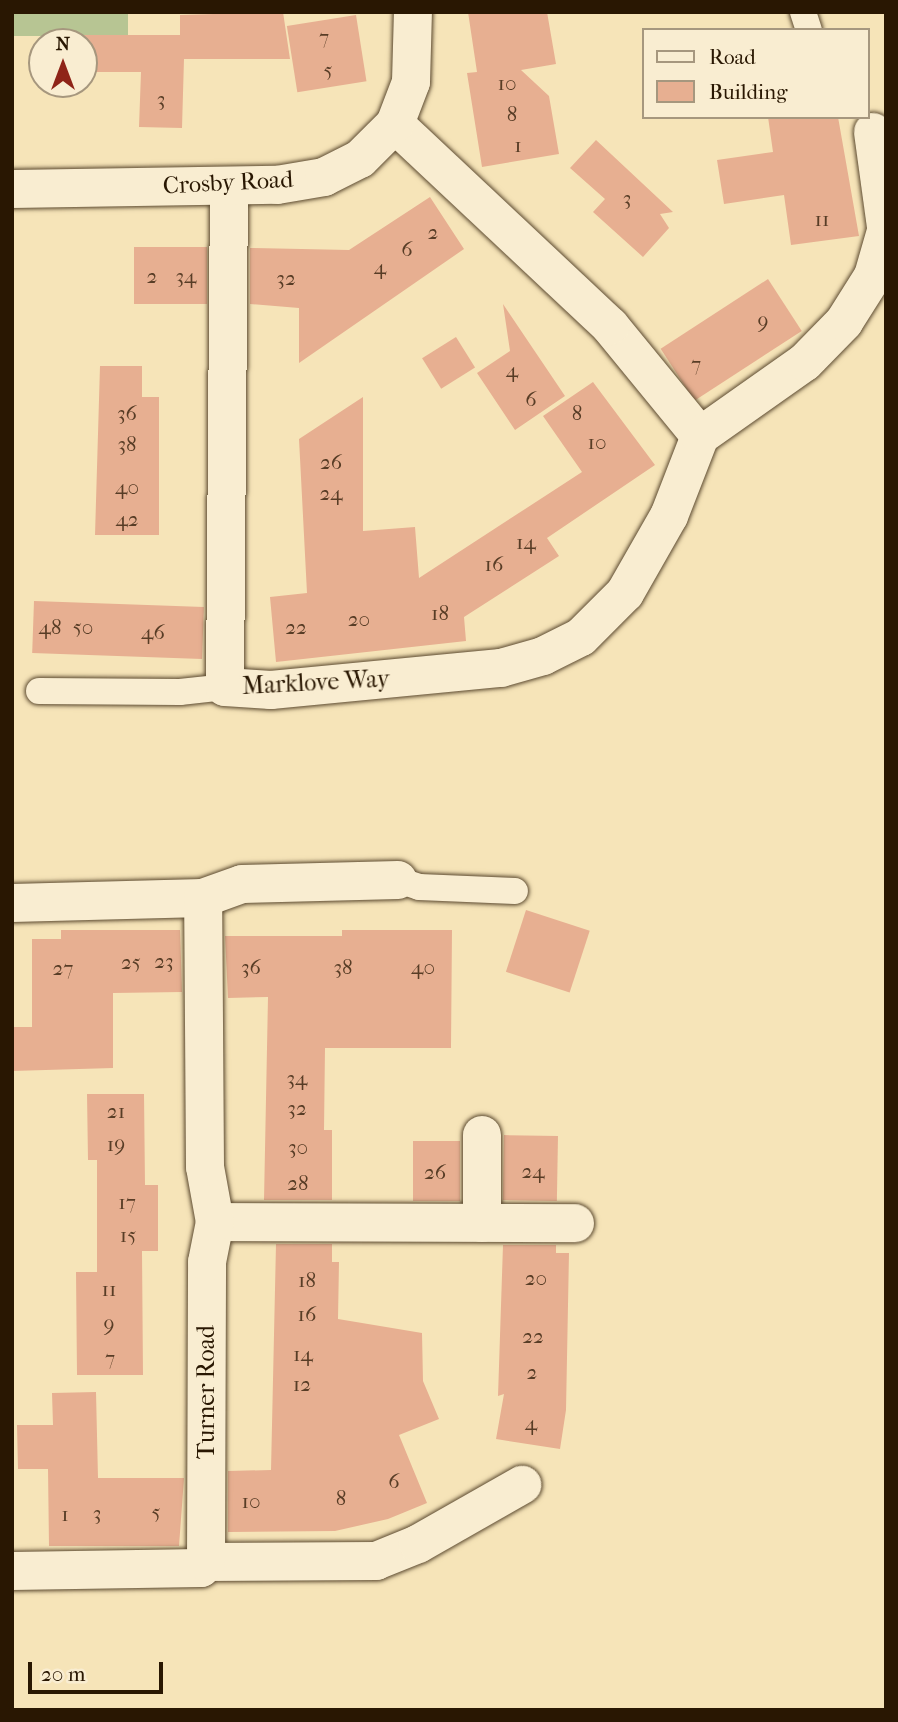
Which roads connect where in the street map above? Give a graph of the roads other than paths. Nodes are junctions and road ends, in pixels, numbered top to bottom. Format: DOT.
graph roads {
  1 [pos="413,12"];
  2 [pos="395,124"];
  3 [pos="869,125"];
  4 [pos="229,186"];
  5 [pos="12,189"];
  6 [pos="886,229"];
  7 [pos="700,436"];
  8 [pos="225,687"];
  9 [pos="39,691"];
  10 [pos="398,880"];
  11 [pos="515,891"];
  12 [pos="203,898"];
  13 [pos="12,903"];
  14 [pos="482,1135"];
  15 [pos="215,1222"];
  16 [pos="482,1223"];
  17 [pos="575,1223"];
  18 [pos="522,1485"];
  19 [pos="206,1562"];
  20 [pos="12,1571"];
  1 -- 2 [label="street, Crosby Road"];
  2 -- 4 [label="street, Crosby Road"];
  2 -- 7 [label="street"];
  3 -- 6 [label="street"];
  4 -- 5 [label="street, Crosby Road"];
  4 -- 8 [label="street, Marklove Way"];
  6 -- 7 [label="street"];
  7 -- 8 [label="street, Marklove Way"];
  8 -- 9 [label="lane"];
  10 -- 11 [label="lane"];
  10 -- 12 [label="street"];
  12 -- 13 [label="street"];
  12 -- 15 [label="street, Turner Road"];
  14 -- 16 [label="street"];
  15 -- 16 [label="street"];
  15 -- 19 [label="street, Turner Road"];
  16 -- 17 [label="street"];
  18 -- 19 [label="street"];
  19 -- 20 [label="street"];
}
